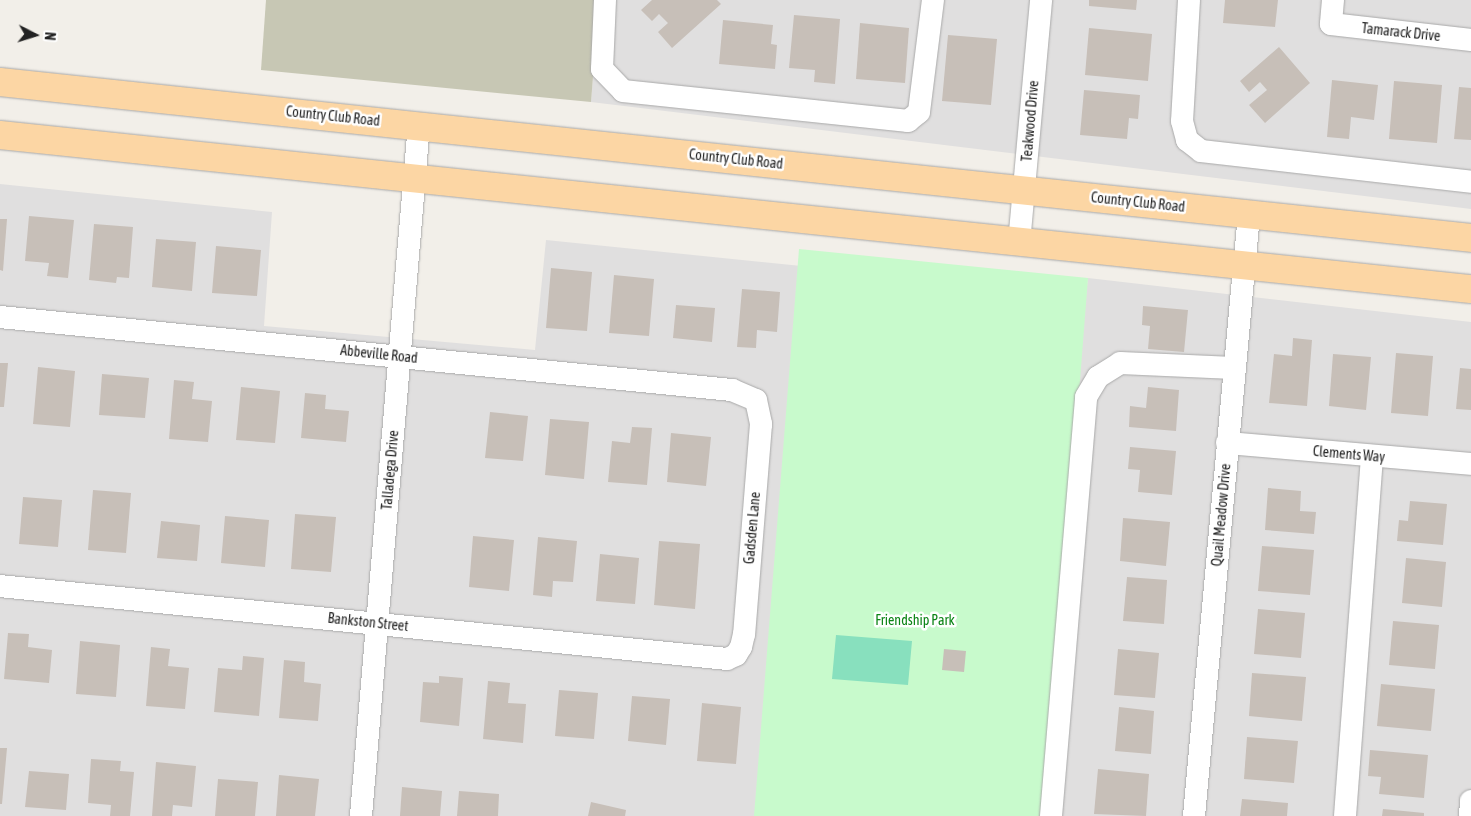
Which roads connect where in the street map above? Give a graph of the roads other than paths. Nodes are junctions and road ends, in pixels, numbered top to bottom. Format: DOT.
graph roads {
  1 [pos="605,0"];
  2 [pos="933,0"];
  3 [pos="1041,0"];
  4 [pos="1189,0"];
  5 [pos="1334,0"];
  6 [pos="1471,40"];
  7 [pos="0,82"];
  8 [pos="419,124"];
  9 [pos="0,135"];
  10 [pos="415,178"];
  11 [pos="1471,182"];
  12 [pos="1024,191"];
  13 [pos="1249,214"];
  14 [pos="1471,238"];
  15 [pos="1019,243"];
  16 [pos="1244,264"];
  17 [pos="1471,288"];
  18 [pos="0,317"];
  19 [pos="400,356"];
  20 [pos="1234,368"];
  21 [pos="756,400"];
  22 [pos="1227,444"];
  23 [pos="1372,456"];
  24 [pos="1471,464"];
  25 [pos="0,586"];
  26 [pos="376,623"];
  27 [pos="736,655"];
  28 [pos="1471,801"];
  29 [pos="361,816"];
  30 [pos="1051,816"];
  31 [pos="1194,816"];
  32 [pos="1346,816"];
  33 [pos="1470,816"];
  1 -- 2 [label="street"];
  3 -- 12 [label="street, Teakwood Drive"];
  4 -- 11 [label="street"];
  5 -- 6 [label="street, Tamarack Drive"];
  7 -- 8 [label="main road, Country Club Road"];
  8 -- 10 [label="street, Talladega Drive"];
  8 -- 12 [label="main road, Country Club Road"];
  9 -- 10 [label="main road"];
  10 -- 15 [label="main road"];
  10 -- 19 [label="street, Talladega Drive"];
  12 -- 13 [label="main road, Country Club Road"];
  12 -- 15 [label="street, Teakwood Drive"];
  13 -- 14 [label="main road, Country Club Road"];
  13 -- 16 [label="street, Quail Meadow Drive"];
  15 -- 16 [label="main road"];
  16 -- 17 [label="main road"];
  16 -- 20 [label="street, Quail Meadow Drive"];
  18 -- 19 [label="street, Abbeville Road"];
  19 -- 21 [label="street, Abbeville Road"];
  19 -- 26 [label="street, Talladega Drive"];
  20 -- 22 [label="street, Quail Meadow Drive"];
  20 -- 30 [label="street"];
  21 -- 27 [label="street, Gadsden Lane"];
  22 -- 23 [label="street, Clements Way"];
  22 -- 31 [label="street, Quail Meadow Drive"];
  23 -- 24 [label="street, Clements Way"];
  23 -- 32 [label="street"];
  25 -- 26 [label="street, Bankston Street"];
  26 -- 27 [label="street, Bankston Street"];
  26 -- 29 [label="street, Talladega Drive"];
  28 -- 33 [label="street"];
}
